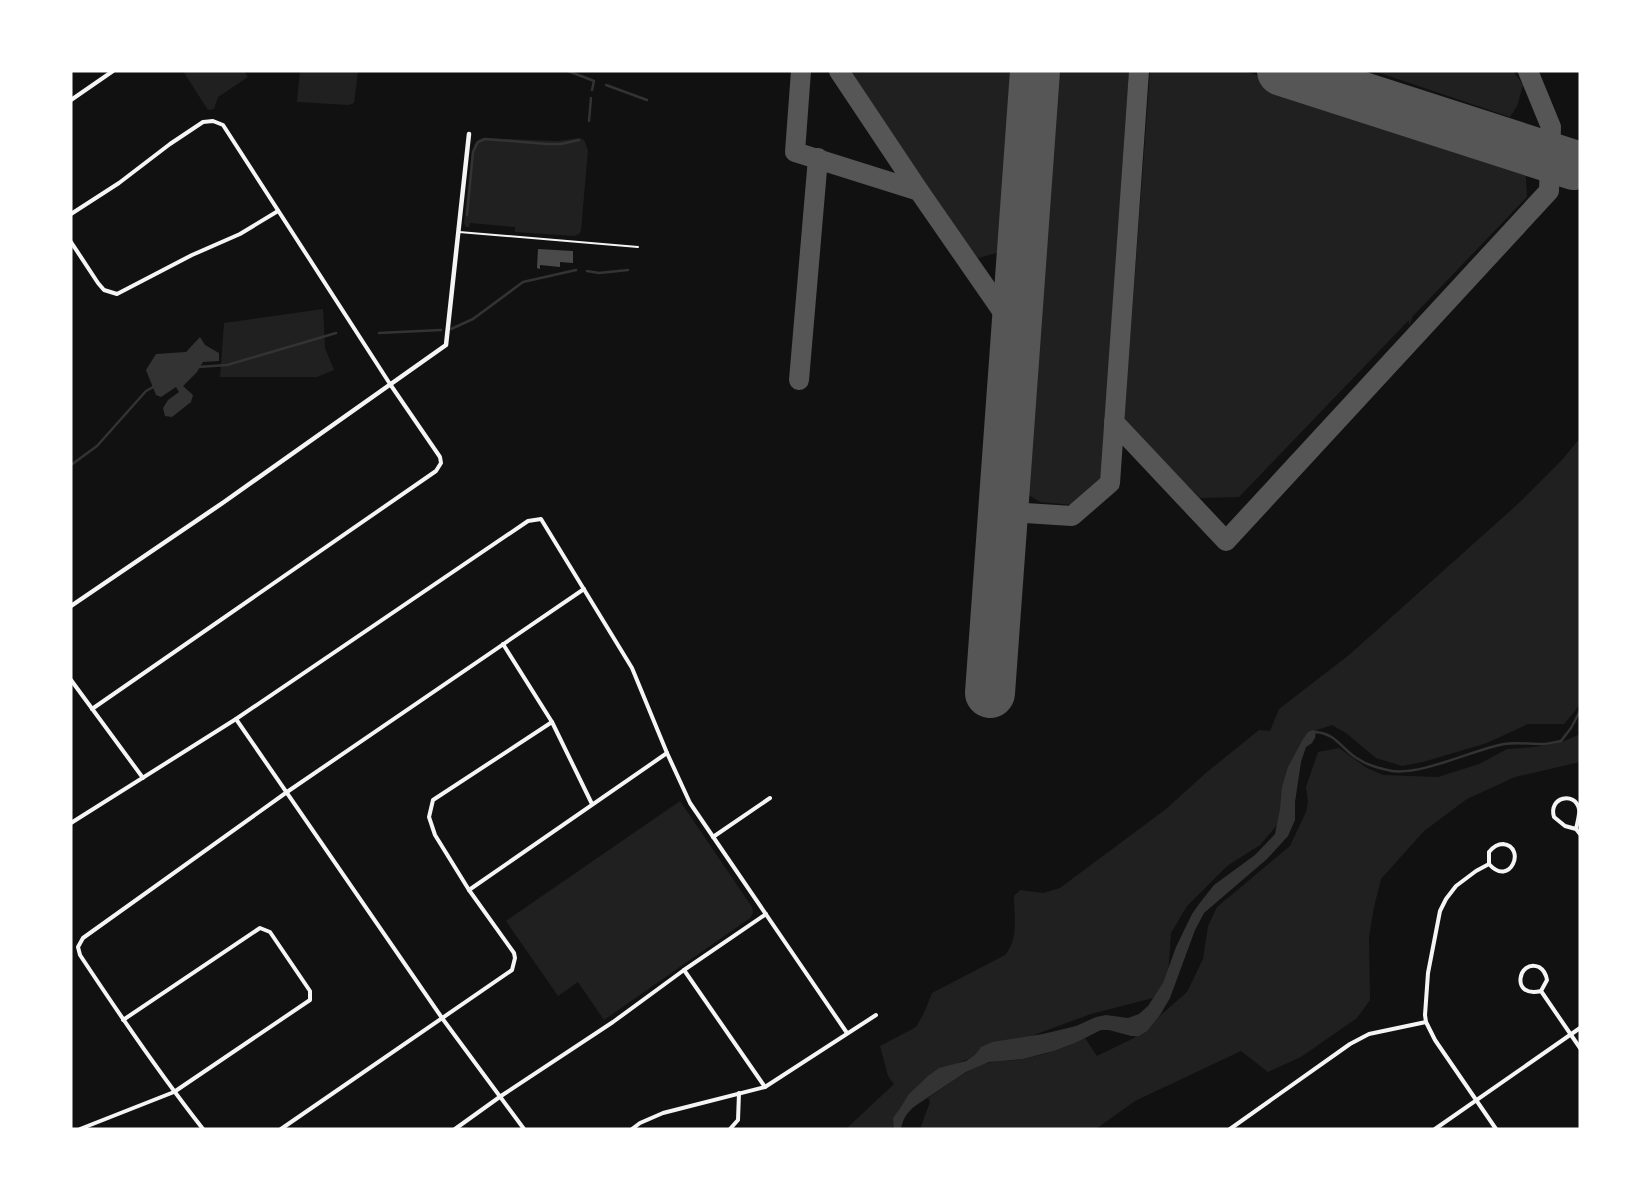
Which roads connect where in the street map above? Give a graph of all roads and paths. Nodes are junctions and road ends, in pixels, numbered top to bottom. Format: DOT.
graph roads {
  1 [pos="113,71"];
  2 [pos="71,100"];
  3 [pos="469,134"];
  4 [pos="278,212"];
  5 [pos="71,214"];
  6 [pos="458,232"];
  7 [pos="71,242"];
  8 [pos="638,247"];
  9 [pos="390,384"];
  10 [pos="584,589"];
  11 [pos="71,606"];
  12 [pos="503,644"];
  13 [pos="71,680"];
  14 [pos="92,709"];
  15 [pos="236,719"];
  16 [pos="552,722"];
  17 [pos="667,753"];
  18 [pos="143,778"];
  19 [pos="287,792"];
  20 [pos="770,798"];
  21 [pos="592,804"];
  22 [pos="71,823"];
  23 [pos="1576,828"];
  24 [pos="1580,834"];
  25 [pos="713,837"];
  26 [pos="1489,864"];
  27 [pos="469,890"];
  28 [pos="766,914"];
  29 [pos="684,970"];
  30 [pos="1541,991"];
  31 [pos="876,1015"];
  32 [pos="442,1018"];
  33 [pos="123,1020"];
  34 [pos="1426,1022"];
  35 [pos="1580,1028"];
  36 [pos="847,1033"];
  37 [pos="1570,1034"];
  38 [pos="1580,1048"];
  39 [pos="765,1087"];
  40 [pos="174,1092"];
  41 [pos="738,1093"];
  42 [pos="501,1096"];
  43 [pos="1477,1100"];
  44 [pos="80,1129"];
  45 [pos="203,1129"];
  46 [pos="282,1129"];
  47 [pos="454,1129"];
  48 [pos="524,1129"];
  49 [pos="632,1129"];
  50 [pos="730,1129"];
  51 [pos="1230,1129"];
  52 [pos="1435,1129"];
  53 [pos="1496,1129"];
  1 -- 2 [label="street"];
  3 -- 6 [label="street"];
  4 -- 5 [label="street"];
  4 -- 7 [label="street"];
  4 -- 9 [label="street"];
  6 -- 8 [label="lane"];
  6 -- 9 [label="street"];
  9 -- 11 [label="street"];
  9 -- 14 [label="street"];
  10 -- 12 [label="street"];
  10 -- 15 [label="street"];
  10 -- 17 [label="street"];
  12 -- 16 [label="street"];
  12 -- 19 [label="street"];
  13 -- 14 [label="street"];
  14 -- 18 [label="street"];
  15 -- 18 [label="street"];
  15 -- 19 [label="street"];
  16 -- 21 [label="street"];
  16 -- 27 [label="street"];
  17 -- 21 [label="street"];
  17 -- 25 [label="street"];
  18 -- 22 [label="street"];
  19 -- 32 [label="street"];
  19 -- 33 [label="street"];
  20 -- 25 [label="street"];
  21 -- 27 [label="street"];
  23 -- 23 [label="street"];
  23 -- 24 [label="street"];
  25 -- 28 [label="street"];
  26 -- 26 [label="street"];
  26 -- 34 [label="street"];
  27 -- 32 [label="street"];
  28 -- 29 [label="street"];
  28 -- 36 [label="street"];
  29 -- 39 [label="street"];
  29 -- 42 [label="street"];
  30 -- 30 [label="street"];
  30 -- 37 [label="street"];
  31 -- 36 [label="street"];
  32 -- 42 [label="street"];
  32 -- 46 [label="street"];
  33 -- 40 [label="street"];
  33 -- 40 [label="street"];
  34 -- 43 [label="street"];
  34 -- 51 [label="street"];
  35 -- 37 [label="street"];
  36 -- 39 [label="street"];
  37 -- 38 [label="street"];
  37 -- 43 [label="street"];
  39 -- 41 [label="street"];
  40 -- 44 [label="street"];
  40 -- 45 [label="street"];
  41 -- 49 [label="street"];
  41 -- 50 [label="street"];
  42 -- 47 [label="street"];
  42 -- 48 [label="street"];
  43 -- 52 [label="street"];
  43 -- 53 [label="street"];
}
